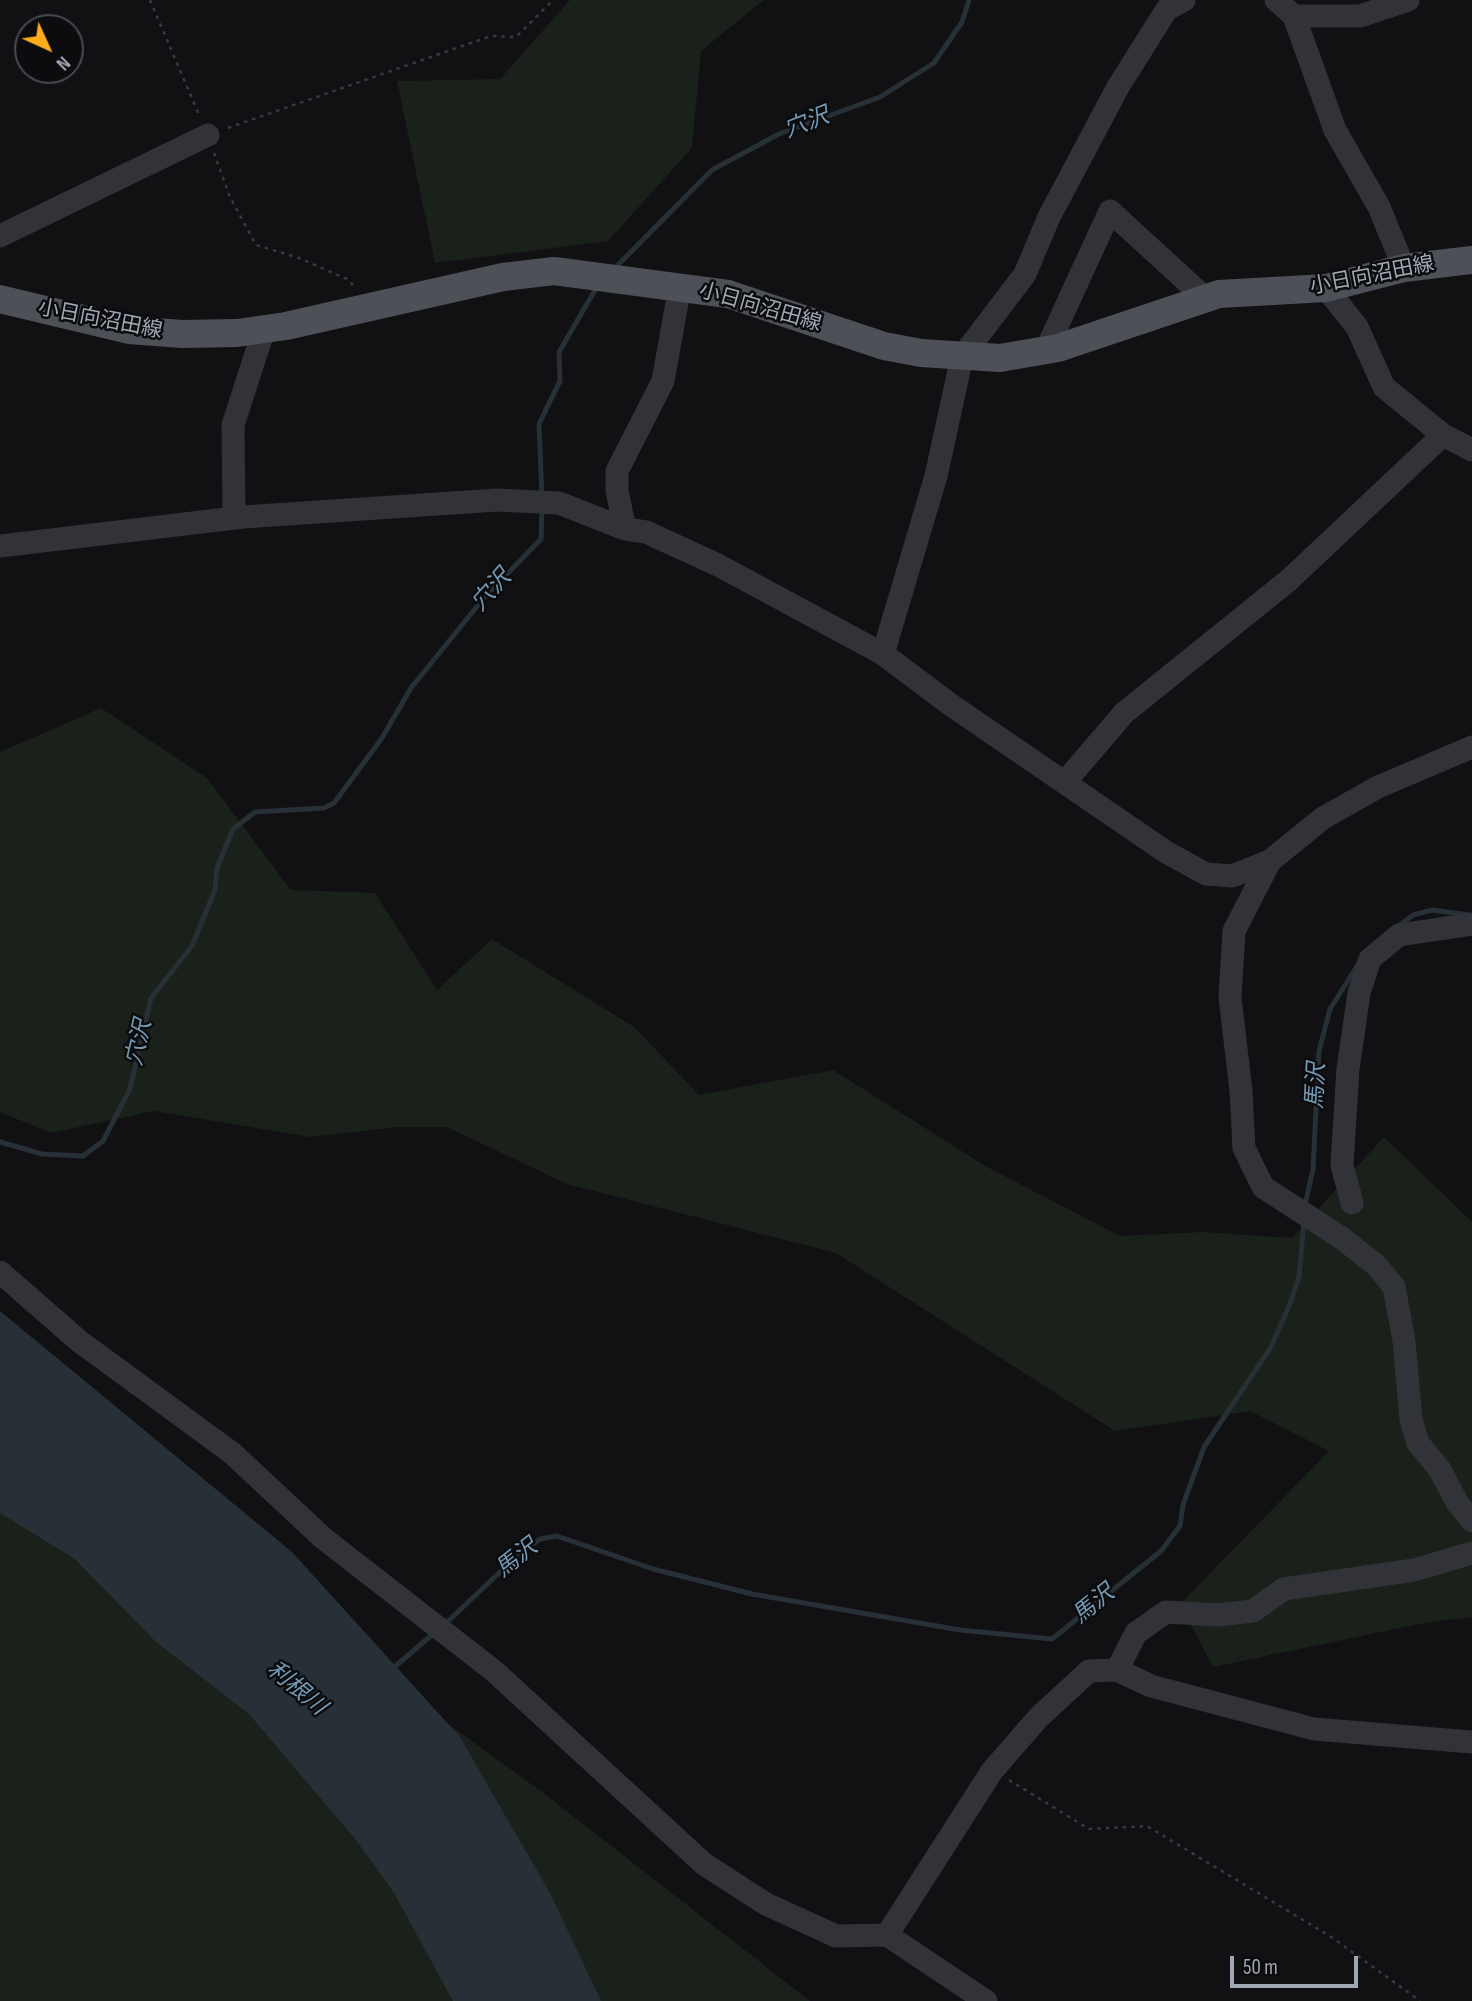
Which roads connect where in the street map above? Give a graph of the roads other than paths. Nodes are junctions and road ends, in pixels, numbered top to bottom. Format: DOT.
graph roads {
  1 [pos="1184,0"];
  2 [pos="1276,0"];
  3 [pos="1408,0"];
  4 [pos="1294,16"];
  5 [pos="208,135"];
  6 [pos="0,236"];
  7 [pos="1472,260"];
  8 [pos="1404,268"];
  9 [pos="680,286"];
  10 [pos="1326,288"];
  11 [pos="1205,298"];
  12 [pos="0,299"];
  13 [pos="264,329"];
  14 [pos="1046,350"];
  15 [pos="962,357"];
  16 [pos="1443,435"];
  17 [pos="1472,450"];
  18 [pos="234,518"];
  19 [pos="625,529"];
  20 [pos="0,546"];
  21 [pos="883,654"];
  22 [pos="1472,747"];
  23 [pos="1065,782"];
  24 [pos="1270,860"];
  25 [pos="1472,924"];
  26 [pos="1352,1203"];
  27 [pos="0,1272"];
  28 [pos="1472,1521"];
  29 [pos="1472,1553"];
  30 [pos="1117,1670"];
  31 [pos="1472,1742"];
  32 [pos="887,1935"];
  33 [pos="986,2001"];
  1 -- 15 [label="street"];
  2 -- 4 [label="street"];
  3 -- 4 [label="street"];
  4 -- 8 [label="street"];
  5 -- 6 [label="street"];
  7 -- 8 [label="main road, 小日向沼田線"];
  8 -- 10 [label="main road, 小日向沼田線"];
  9 -- 13 [label="main road, 小日向沼田線"];
  9 -- 15 [label="main road, 小日向沼田線"];
  9 -- 19 [label="street"];
  10 -- 11 [label="main road, 小日向沼田線"];
  10 -- 16 [label="street"];
  11 -- 14 [label="main road, 小日向沼田線"];
  11 -- 14 [label="street"];
  12 -- 13 [label="main road, 小日向沼田線"];
  13 -- 18 [label="street"];
  14 -- 15 [label="main road, 小日向沼田線"];
  15 -- 21 [label="street"];
  16 -- 17 [label="street"];
  16 -- 23 [label="street"];
  18 -- 19 [label="street"];
  18 -- 20 [label="street"];
  19 -- 21 [label="street"];
  21 -- 23 [label="street"];
  22 -- 24 [label="street"];
  23 -- 24 [label="street"];
  24 -- 28 [label="street"];
  25 -- 26 [label="street"];
  27 -- 32 [label="street"];
  29 -- 30 [label="street"];
  30 -- 31 [label="street"];
  30 -- 32 [label="street"];
  32 -- 33 [label="street"];
}
